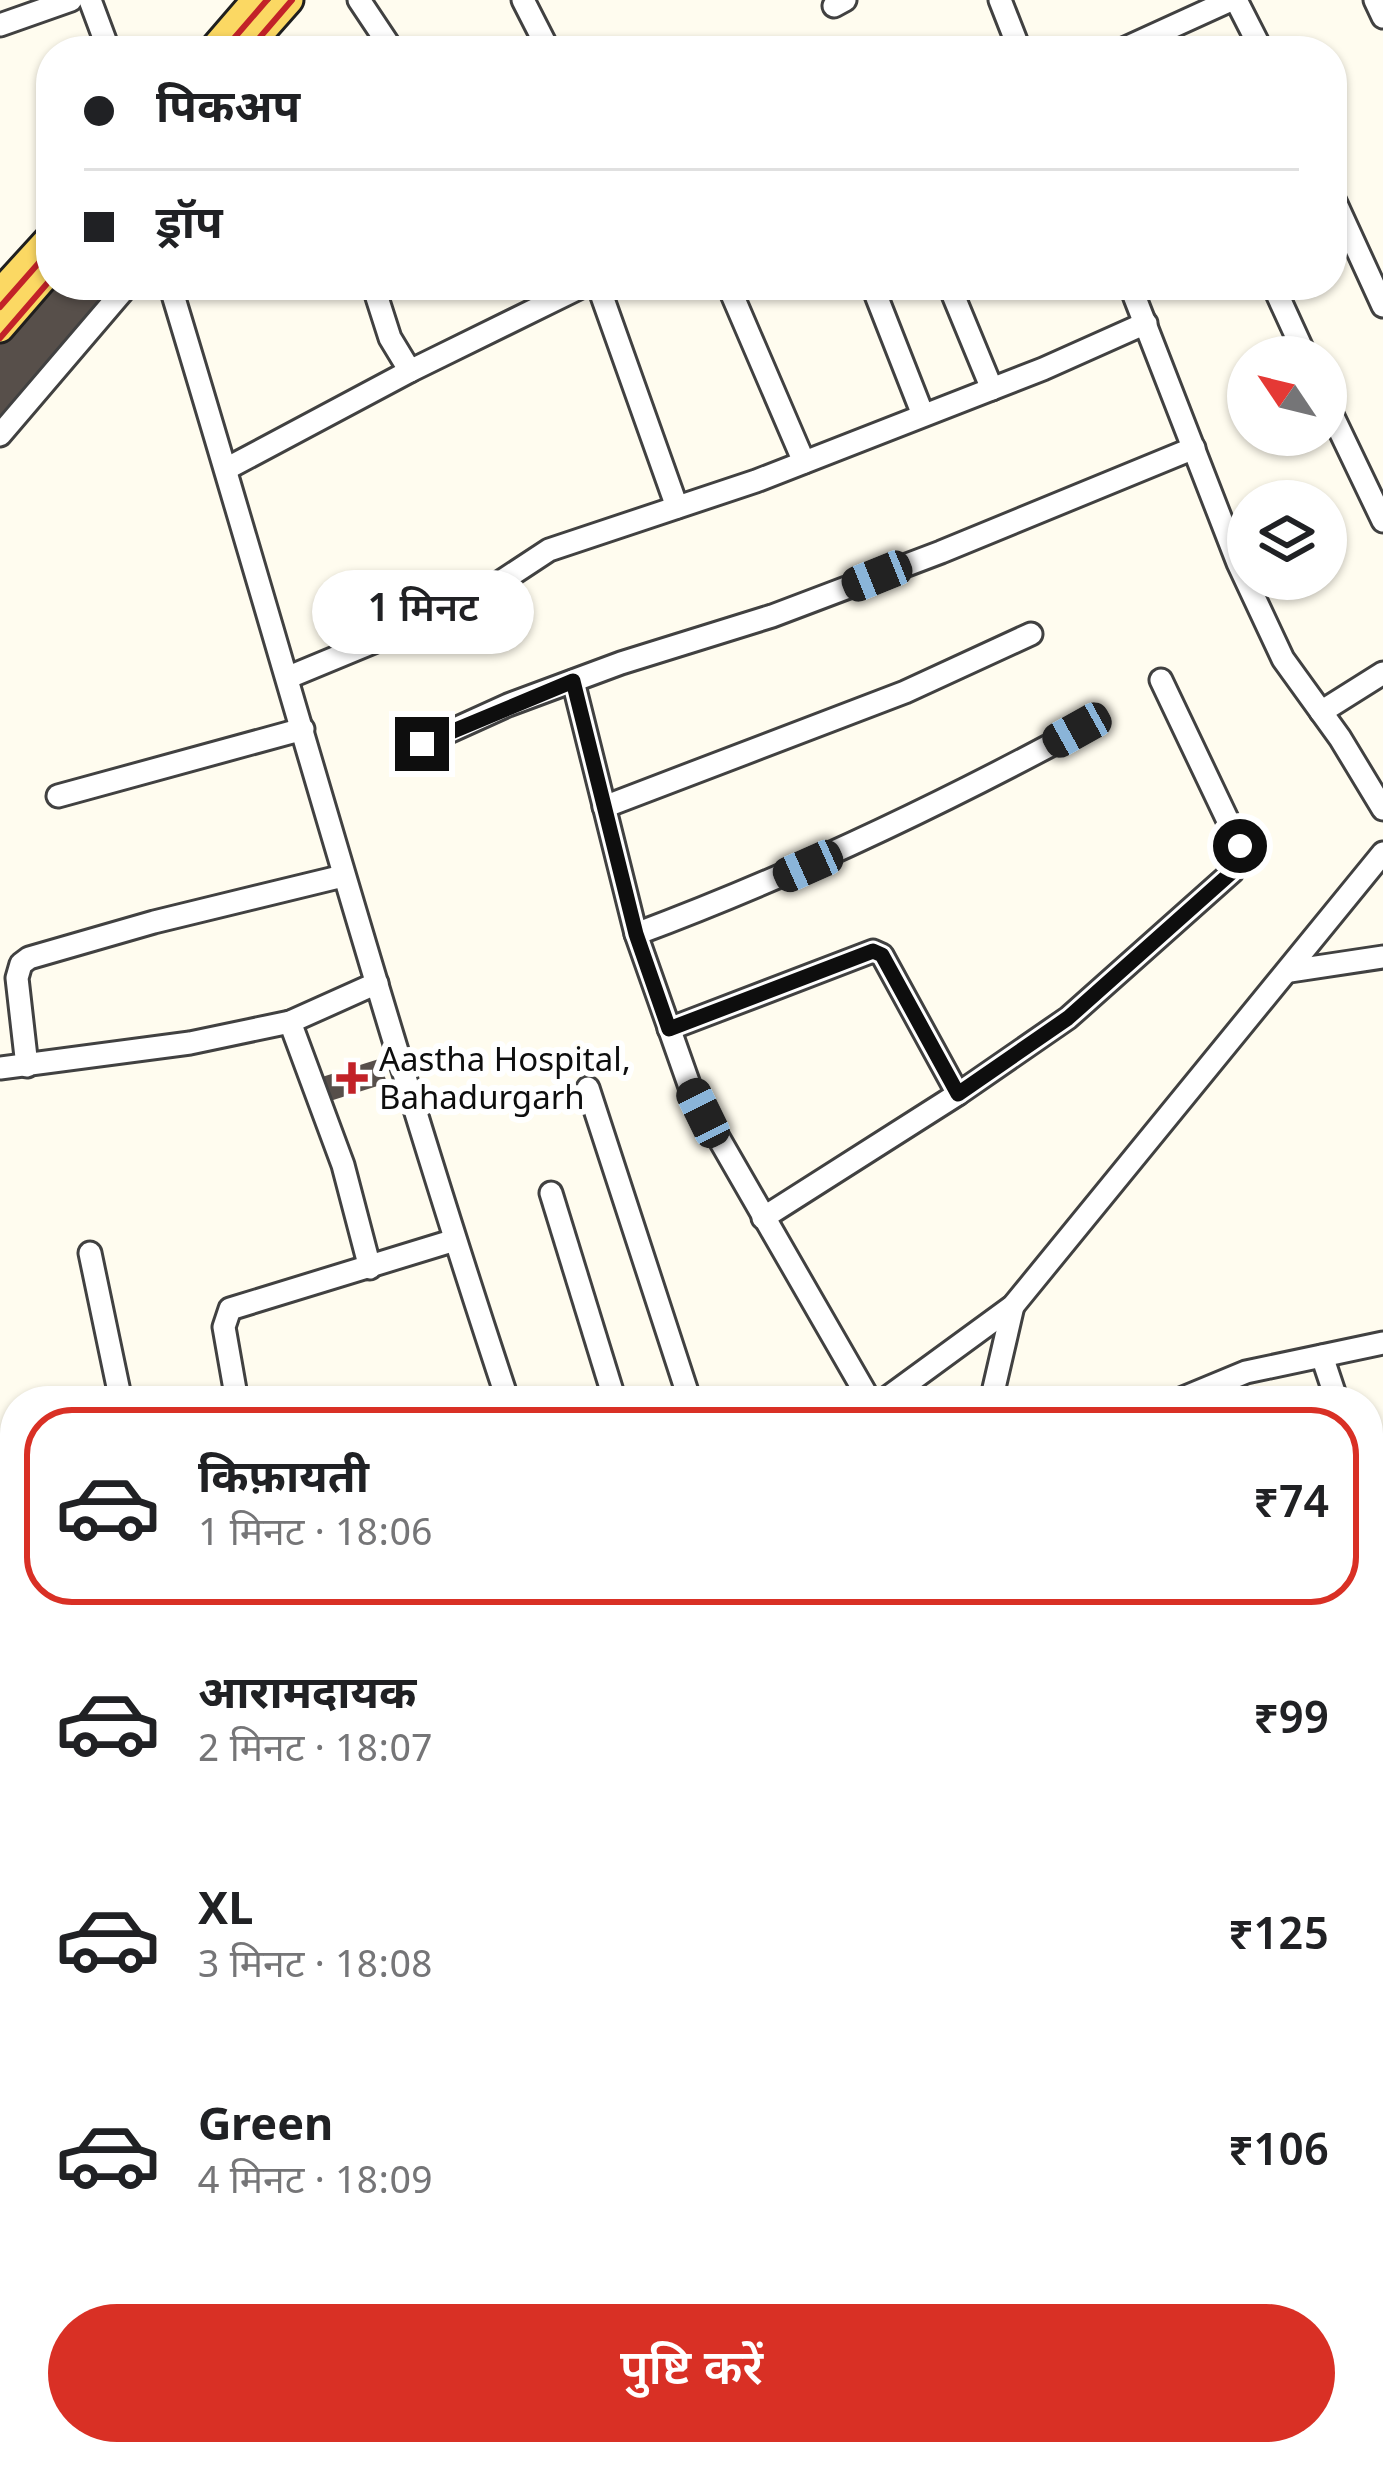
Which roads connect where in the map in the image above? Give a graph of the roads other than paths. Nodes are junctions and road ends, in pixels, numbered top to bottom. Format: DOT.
graph roads {
  1 [pos="71,0"];
  2 [pos="89,0"];
  3 [pos="256,0"];
  4 [pos="289,0"];
  5 [pos="358,0"];
  6 [pos="523,0"];
  7 [pos="1000,0"];
  8 [pos="1233,0"];
  9 [pos="1375,0"];
  10 [pos="1383,17"];
  11 [pos="0,25"];
  12 [pos="103,36"];
  13 [pos="225,36"];
  14 [pos="261,36"];
  15 [pos="383,36"];
  16 [pos="541,36"];
  17 [pos="1014,36"];
  18 [pos="1172,36"];
  19 [pos="1253,36"];
  20 [pos="1347,227"];
  21 [pos="36,253"];
  22 [pos="36,286"];
  23 [pos="0,293"];
  24 [pos="115,300"];
  25 [pos="175,300"];
  26 [pos="378,300"];
  27 [pos="554,300"];
  28 [pos="603,300"];
  29 [pos="734,300"];
  30 [pos="878,300"];
  31 [pos="955,300"];
  32 [pos="1137,300"];
  33 [pos="1280,300"];
  34 [pos="1383,306"];
  35 [pos="1147,323"];
  36 [pos="0,328"];
  37 [pos="1296,336"];
  38 [pos="410,371"];
  39 [pos="992,389"];
  40 [pos="923,415"];
  41 [pos="0,435"];
  42 [pos="1347,445"];
  43 [pos="1194,448"];
  44 [pos="804,462"];
  45 [pos="226,469"];
  46 [pos="677,507"];
  47 [pos="1383,521"];
  48 [pos="1031,634"];
  49 [pos="1383,673"];
  50 [pos="289,677"];
  51 [pos="1161,680"];
  52 [pos="573,681"];
  53 [pos="1321,712"];
  54 [pos="303,729"];
  55 [pos="1077,730"];
  56 [pos="422,744"];
  57 [pos="58,796"];
  58 [pos="604,807"];
  59 [pos="1383,808"];
  60 [pos="1383,854"];
  61 [pos="344,876"];
  62 [pos="636,934"];
  63 [pos="1383,957"];
  64 [pos="1290,970"];
  65 [pos="377,983"];
  66 [pos="290,1022"];
  67 [pos="669,1029"];
  68 [pos="27,1066"];
  69 [pos="0,1068"];
  70 [pos="588,1088"];
  71 [pos="958,1094"];
  72 [pos="551,1193"];
  73 [pos="763,1218"];
  74 [pos="454,1240"];
  75 [pos="90,1253"];
  76 [pos="370,1268"];
  77 [pos="1013,1306"];
  78 [pos="1383,1343"];
  79 [pos="1322,1356"];
  80 [pos="118,1386"];
  81 [pos="234,1386"];
  82 [pos="503,1386"];
  83 [pos="610,1386"];
  84 [pos="685,1386"];
  85 [pos="861,1386"];
  86 [pos="904,1386"];
  87 [pos="994,1386"];
  88 [pos="1212,1386"];
  89 [pos="1331,1386"];
  1 -- 11 [label="street"];
  2 -- 12 [label="street"];
  3 -- 13 [label="main road"];
  4 -- 14 [label="main road"];
  5 -- 15 [label="street"];
  6 -- 16 [label="street"];
  7 -- 17 [label="street"];
  8 -- 18 [label="street"];
  8 -- 19 [label="street"];
  9 -- 10 [label="street"];
  20 -- 34 [label="street"];
  21 -- 23 [label="main road"];
  22 -- 36 [label="main road"];
  24 -- 41 [label="street"];
  25 -- 45 [label="street"];
  26 -- 38 [label="street"];
  27 -- 38 [label="street"];
  28 -- 46 [label="street"];
  29 -- 44 [label="street"];
  30 -- 40 [label="street"];
  31 -- 39 [label="street"];
  32 -- 35 [label="street"];
  33 -- 37 [label="street"];
  35 -- 39 [label="street"];
  35 -- 43 [label="street"];
  38 -- 45 [label="street"];
  39 -- 40 [label="street"];
  40 -- 44 [label="street"];
  42 -- 47 [label="street"];
  43 -- 52 [label="street"];
  43 -- 53 [label="street"];
  44 -- 46 [label="street"];
  45 -- 50 [label="street"];
  46 -- 50 [label="street"];
  48 -- 58 [label="street"];
  49 -- 53 [label="street"];
  50 -- 54 [label="street"];
  51 -- 71 [label="street"];
  52 -- 56 [label="street"];
  52 -- 58 [label="street"];
  53 -- 59 [label="street"];
  54 -- 57 [label="street"];
  54 -- 61 [label="street"];
  55 -- 62 [label="street"];
  58 -- 62 [label="street"];
  60 -- 64 [label="street"];
  61 -- 65 [label="street"];
  61 -- 68 [label="street"];
  62 -- 67 [label="street"];
  63 -- 64 [label="street"];
  64 -- 77 [label="street"];
  65 -- 66 [label="street"];
  65 -- 74 [label="street"];
  66 -- 68 [label="street"];
  66 -- 76 [label="street"];
  67 -- 71 [label="street"];
  67 -- 73 [label="street"];
  68 -- 69 [label="street"];
  70 -- 84 [label="street"];
  71 -- 73 [label="street"];
  72 -- 83 [label="street"];
  73 -- 85 [label="street"];
  74 -- 76 [label="street"];
  74 -- 82 [label="street"];
  75 -- 80 [label="street"];
  76 -- 81 [label="street"];
  77 -- 86 [label="street"];
  77 -- 87 [label="street"];
  78 -- 79 [label="street"];
  79 -- 88 [label="street"];
  79 -- 89 [label="street"];
}
